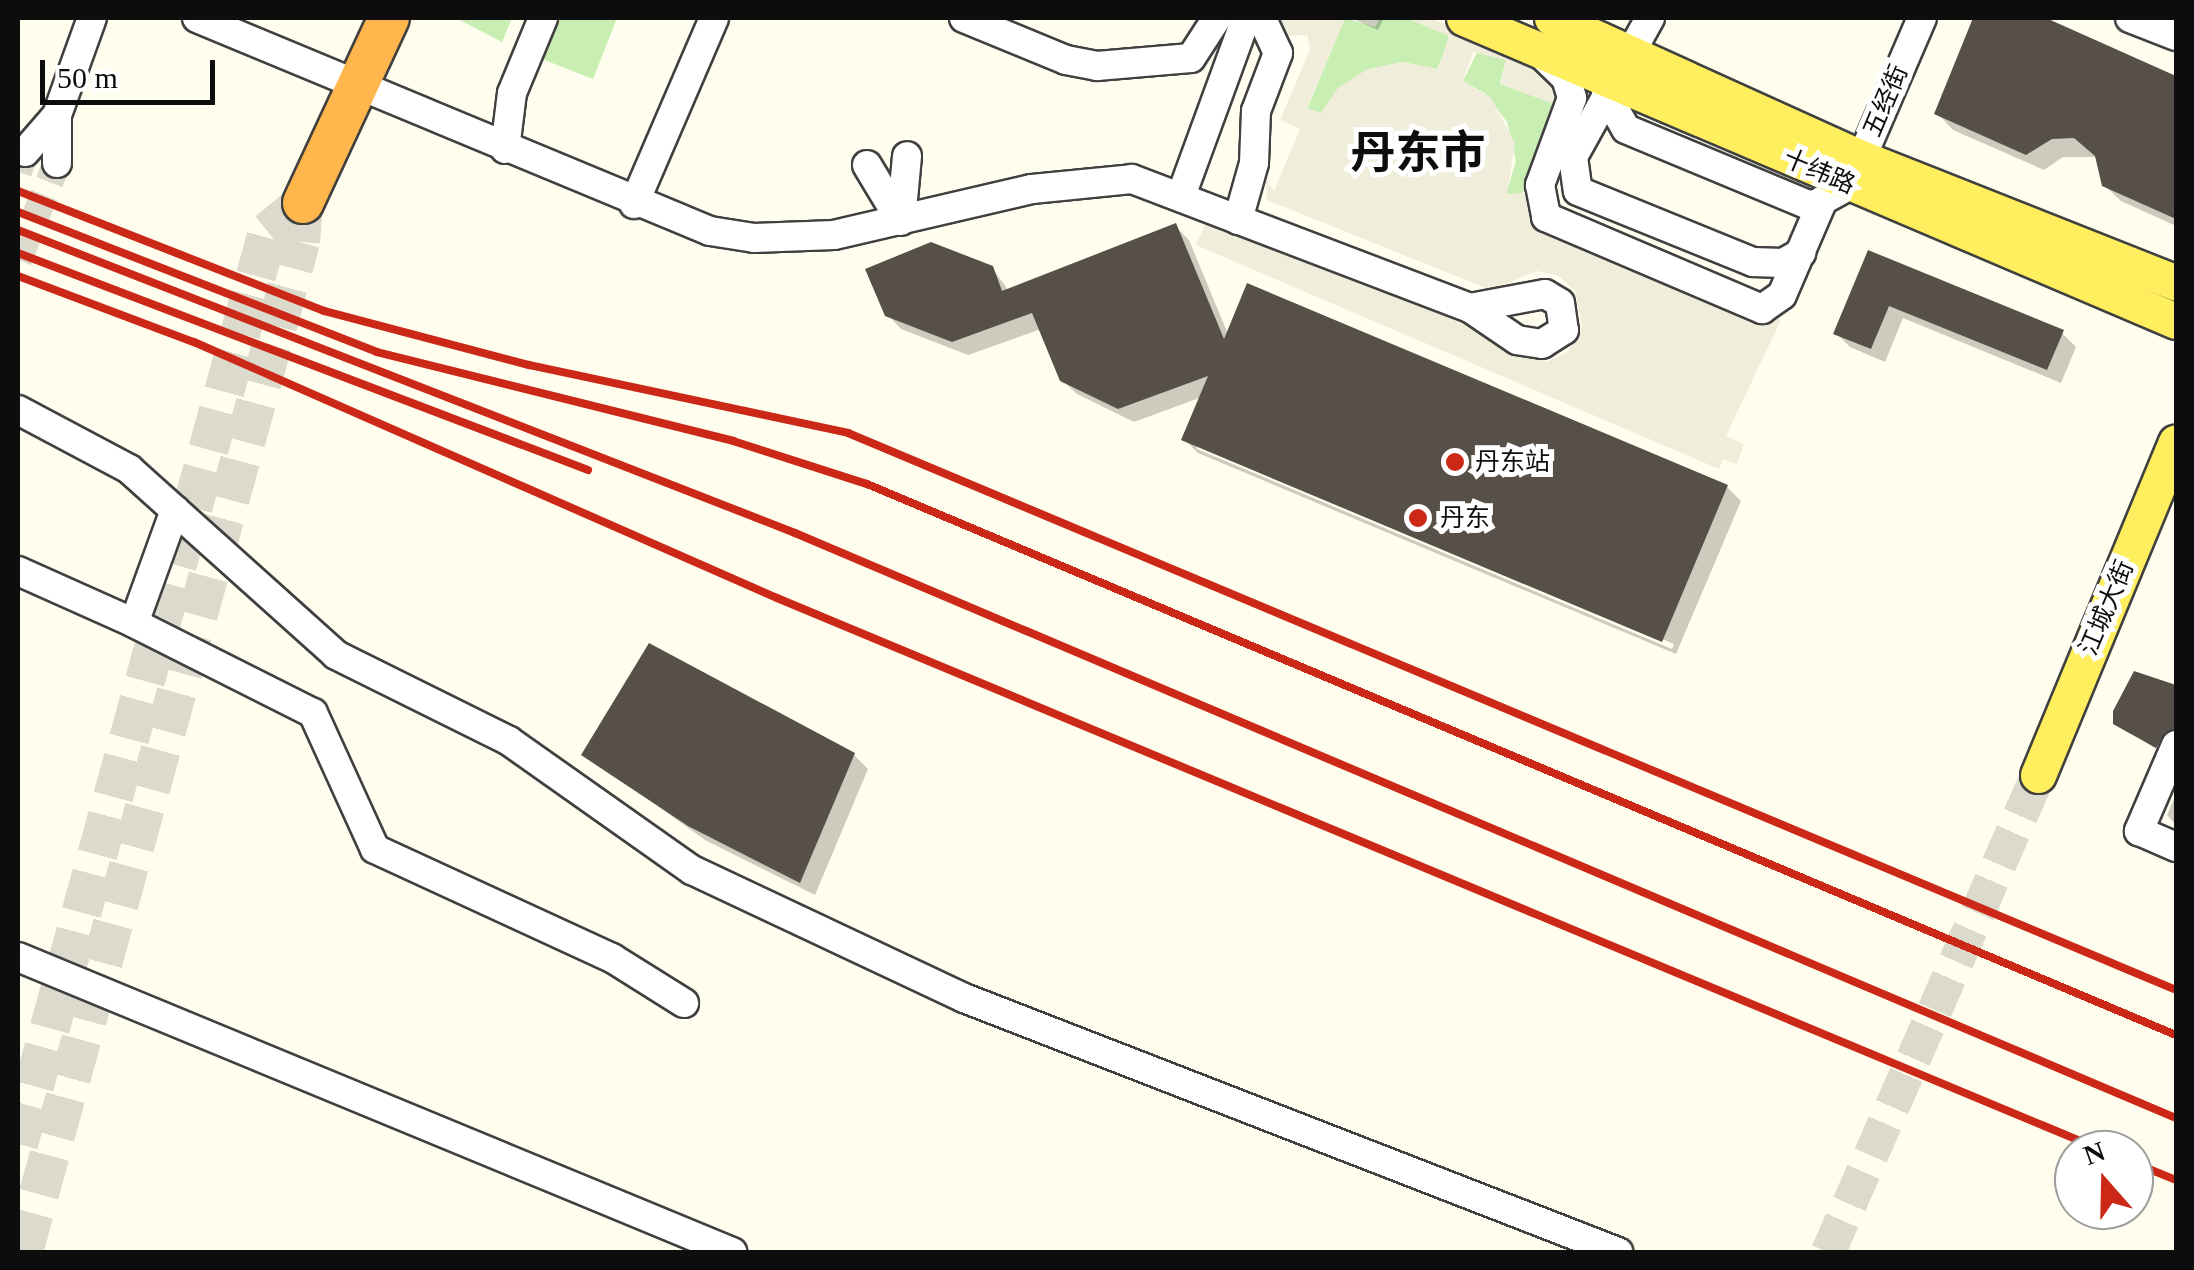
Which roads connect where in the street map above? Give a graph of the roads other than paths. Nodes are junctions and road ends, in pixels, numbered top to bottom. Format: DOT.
graph roads {
  1 [pos="92,18"];
  2 [pos="197,18"];
  3 [pos="389,18"];
  4 [pos="543,18"];
  5 [pos="714,18"];
  6 [pos="964,18"];
  7 [pos="1246,18"];
  8 [pos="1262,18"];
  9 [pos="1464,18"];
  10 [pos="1650,18"];
  11 [pos="1922,18"];
  12 [pos="2130,18"];
  13 [pos="1214,25"];
  14 [pos="1543,32"];
  15 [pos="2176,36"];
  16 [pos="1618,77"];
  17 [pos="361,85"];
  18 [pos="57,116"];
  19 [pos="506,149"];
  20 [pos="26,152"];
  21 [pos="907,156"];
  22 [pos="57,162"];
  23 [pos="867,165"];
  24 [pos="1844,182"];
  25 [pos="1174,193"];
  26 [pos="303,203"];
  27 [pos="634,204"];
  28 [pos="1238,220"];
  29 [pos="901,221"];
  30 [pos="1801,252"];
  31 [pos="2176,283"];
  32 [pos="1470,308"];
  33 [pos="2176,321"];
  34 [pos="18,410"];
  35 [pos="2176,442"];
  36 [pos="175,510"];
  37 [pos="18,571"];
  38 [pos="134,623"];
  39 [pos="2176,745"];
  40 [pos="2038,774"];
  41 [pos="2176,847"];
  42 [pos="18,957"];
  43 [pos="684,1003"];
  44 [pos="732,1252"];
  45 [pos="1618,1252"];
  1 -- 18 [label="street"];
  2 -- 17 [label="street"];
  3 -- 17 [label="highway"];
  4 -- 19 [label="street"];
  5 -- 27 [label="street"];
  6 -- 13 [label="street"];
  7 -- 25 [label="street"];
  8 -- 28 [label="street"];
  9 -- 14 [label="main road, 十纬路"];
  10 -- 16 [label="street"];
  11 -- 24 [label="street, 五经街"];
  12 -- 15 [label="street"];
  13 -- 25 [label="street"];
  14 -- 16 [label="main road, 十纬路"];
  14 -- 30 [label="street, 五经街"];
  16 -- 24 [label="main road, 十纬路"];
  16 -- 24 [label="street"];
  16 -- 30 [label="street"];
  17 -- 19 [label="street"];
  17 -- 26 [label="highway"];
  18 -- 20 [label="street"];
  18 -- 22 [label="street"];
  19 -- 27 [label="street"];
  21 -- 29 [label="street"];
  23 -- 29 [label="street"];
  24 -- 30 [label="street, 五经街"];
  24 -- 31 [label="main road, 十纬路"];
  24 -- 33 [label="main road, 十纬路"];
  25 -- 28 [label="street"];
  25 -- 29 [label="street"];
  27 -- 29 [label="street"];
  28 -- 32 [label="street"];
  34 -- 36 [label="street"];
  35 -- 40 [label="main road, 江城大街"];
  36 -- 38 [label="street"];
  36 -- 45 [label="street"];
  37 -- 38 [label="street"];
  38 -- 43 [label="street"];
  39 -- 41 [label="street"];
  42 -- 44 [label="street"];
}
